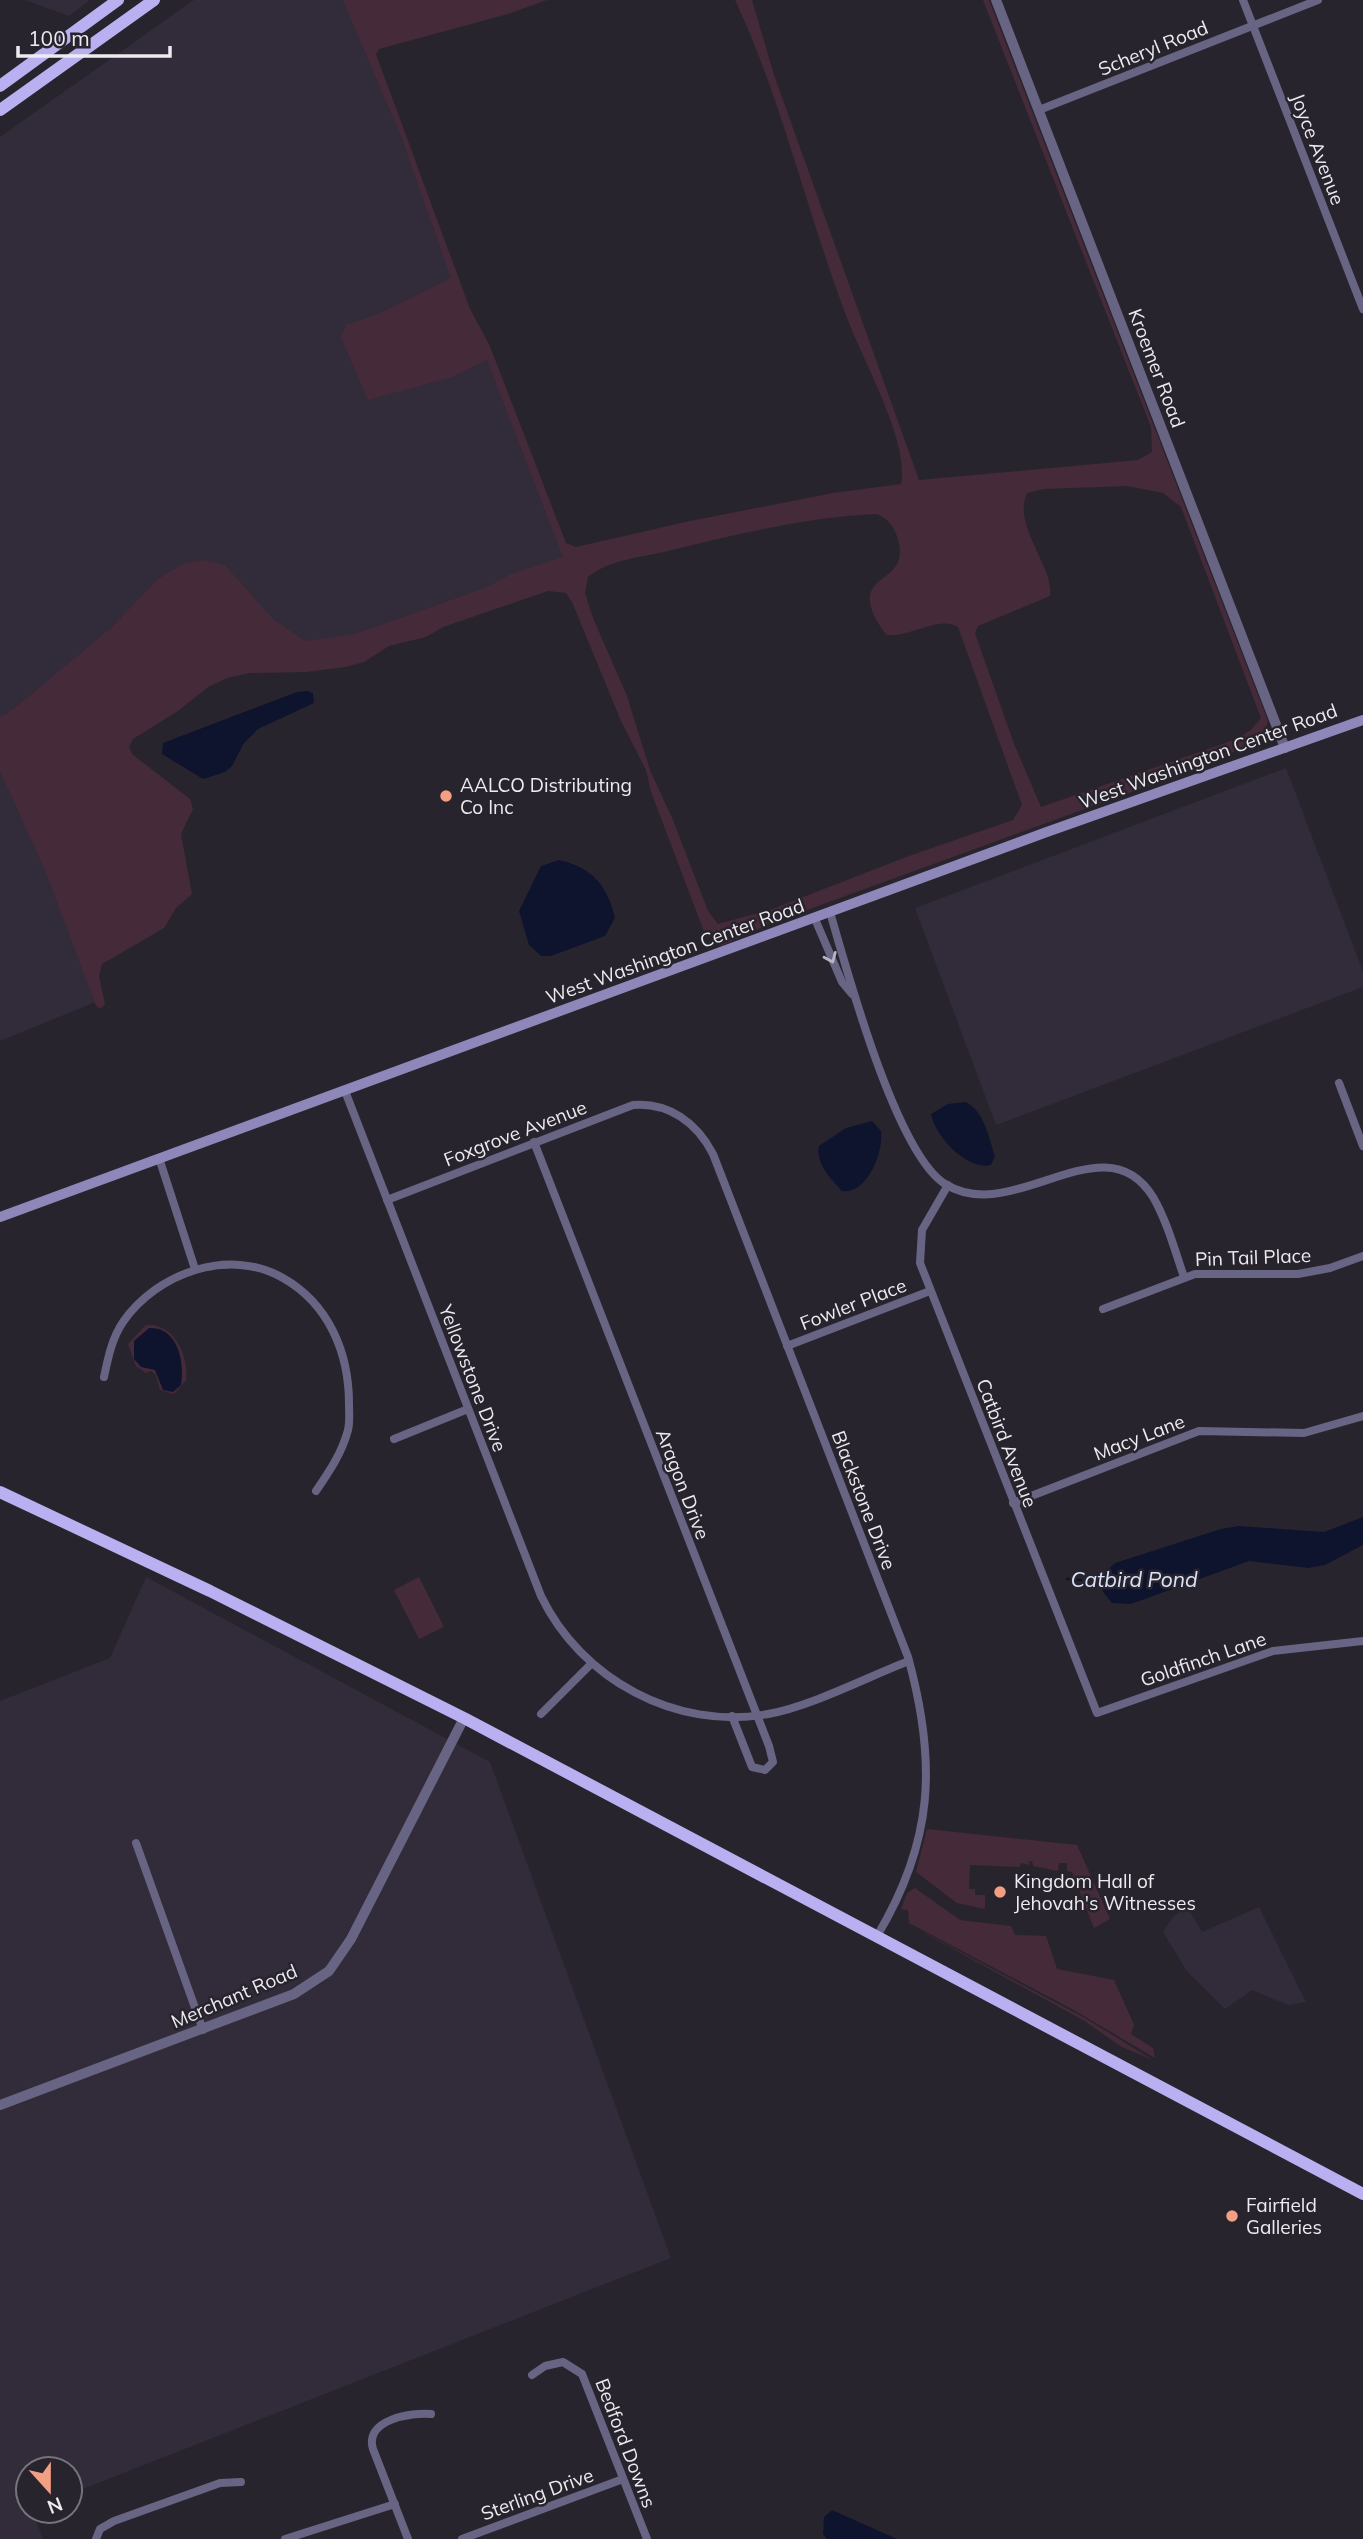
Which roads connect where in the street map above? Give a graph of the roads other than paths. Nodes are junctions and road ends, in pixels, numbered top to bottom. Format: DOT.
graph roads {
  1 [pos="118,0"];
  2 [pos="154,0"];
  3 [pos="996,0"];
  4 [pos="1243,0"];
  5 [pos="1318,0"];
  6 [pos="1252,25"];
  7 [pos="34,61"];
  8 [pos="0,79"];
  9 [pos="0,86"];
  10 [pos="0,110"];
  11 [pos="1039,110"];
  12 [pos="1363,309"];
  13 [pos="1363,720"];
  14 [pos="1285,748"];
  15 [pos="830,912"];
  16 [pos="815,919"];
  17 [pos="852,994"];
  18 [pos="1339,1083"];
  19 [pos="345,1091"];
  20 [pos="656,1106"];
  21 [pos="534,1142"];
  22 [pos="1363,1146"];
  23 [pos="159,1158"];
  24 [pos="948,1185"];
  25 [pos="387,1200"];
  26 [pos="0,1217"];
  27 [pos="1363,1256"];
  28 [pos="195,1269"];
  29 [pos="1184,1277"];
  30 [pos="930,1290"];
  31 [pos="1103,1309"];
  32 [pos="787,1346"];
  33 [pos="104,1377"];
  34 [pos="468,1409"];
  35 [pos="1363,1416"];
  36 [pos="394,1439"];
  37 [pos="316,1491"];
  38 [pos="0,1492"];
  39 [pos="1013,1503"];
  40 [pos="1363,1641"];
  41 [pos="909,1661"];
  42 [pos="592,1664"];
  43 [pos="1097,1713"];
  44 [pos="541,1714"];
  45 [pos="757,1715"];
  46 [pos="732,1716"];
  47 [pos="464,1718"];
  48 [pos="136,1843"];
  49 [pos="877,1936"];
  50 [pos="203,2030"];
  51 [pos="0,2105"];
  52 [pos="1363,2194"];
  53 [pos="532,2375"];
  54 [pos="431,2414"];
  55 [pos="623,2479"];
  56 [pos="241,2482"];
  57 [pos="395,2504"];
  58 [pos="96,2539"];
  59 [pos="285,2539"];
  60 [pos="408,2539"];
  61 [pos="462,2539"];
  62 [pos="647,2539"];
  1 -- 7 [label="highway"];
  2 -- 10 [label="highway"];
  3 -- 11 [label="street, Kroemer Road"];
  4 -- 6 [label="street, Joyce Avenue"];
  5 -- 6 [label="street, Scheryl Road"];
  6 -- 11 [label="street, Scheryl Road"];
  6 -- 12 [label="street, Joyce Avenue"];
  7 -- 8 [label="highway"];
  7 -- 9 [label="highway"];
  11 -- 14 [label="street, Kroemer Road"];
  13 -- 14 [label="main road, West Washington Center Road"];
  14 -- 15 [label="main road, West Washington Center Road"];
  15 -- 16 [label="main road, West Washington Center Road"];
  15 -- 17 [label="street"];
  16 -- 17 [label="street, one-way"];
  16 -- 19 [label="main road, West Washington Center Road"];
  17 -- 24 [label="street"];
  18 -- 22 [label="street"];
  19 -- 23 [label="main road, West Washington Center Road"];
  19 -- 25 [label="street, Yellowstone Drive"];
  20 -- 21 [label="street, Foxgrove Avenue"];
  20 -- 32 [label="street, Blackstone Drive"];
  21 -- 25 [label="street, Foxgrove Avenue"];
  21 -- 45 [label="street, Aragon Drive"];
  23 -- 26 [label="main road, West Washington Center Road"];
  23 -- 28 [label="street"];
  24 -- 29 [label="street"];
  24 -- 30 [label="street, Catbird Avenue"];
  25 -- 34 [label="street, Yellowstone Drive"];
  27 -- 29 [label="street, Pin Tail Place"];
  28 -- 33 [label="street"];
  28 -- 37 [label="street"];
  29 -- 31 [label="street"];
  30 -- 32 [label="street, Fowler Place"];
  30 -- 39 [label="street, Catbird Avenue"];
  32 -- 41 [label="street, Blackstone Drive"];
  34 -- 36 [label="street"];
  34 -- 42 [label="street, Yellowstone Drive"];
  35 -- 39 [label="street, Macy Lane"];
  38 -- 47 [label="highway"];
  39 -- 43 [label="street, Catbird Avenue"];
  40 -- 43 [label="street, Goldfinch Lane"];
  41 -- 45 [label="street, Yellowstone Drive"];
  41 -- 49 [label="street, Blackstone Drive"];
  42 -- 44 [label="street"];
  42 -- 46 [label="street, Yellowstone Drive"];
  45 -- 46 [label="street, Yellowstone Drive"];
  45 -- 46 [label="street, Aragon Drive"];
  47 -- 49 [label="highway"];
  47 -- 50 [label="street, Merchant Road"];
  48 -- 50 [label="street"];
  49 -- 52 [label="highway"];
  50 -- 51 [label="street, Merchant Road"];
  53 -- 55 [label="street, Bedford Downs"];
  54 -- 57 [label="street"];
  55 -- 61 [label="street, Sterling Drive"];
  55 -- 62 [label="street, Bedford Downs"];
  56 -- 58 [label="street"];
  57 -- 59 [label="street"];
  57 -- 60 [label="street"];
}
